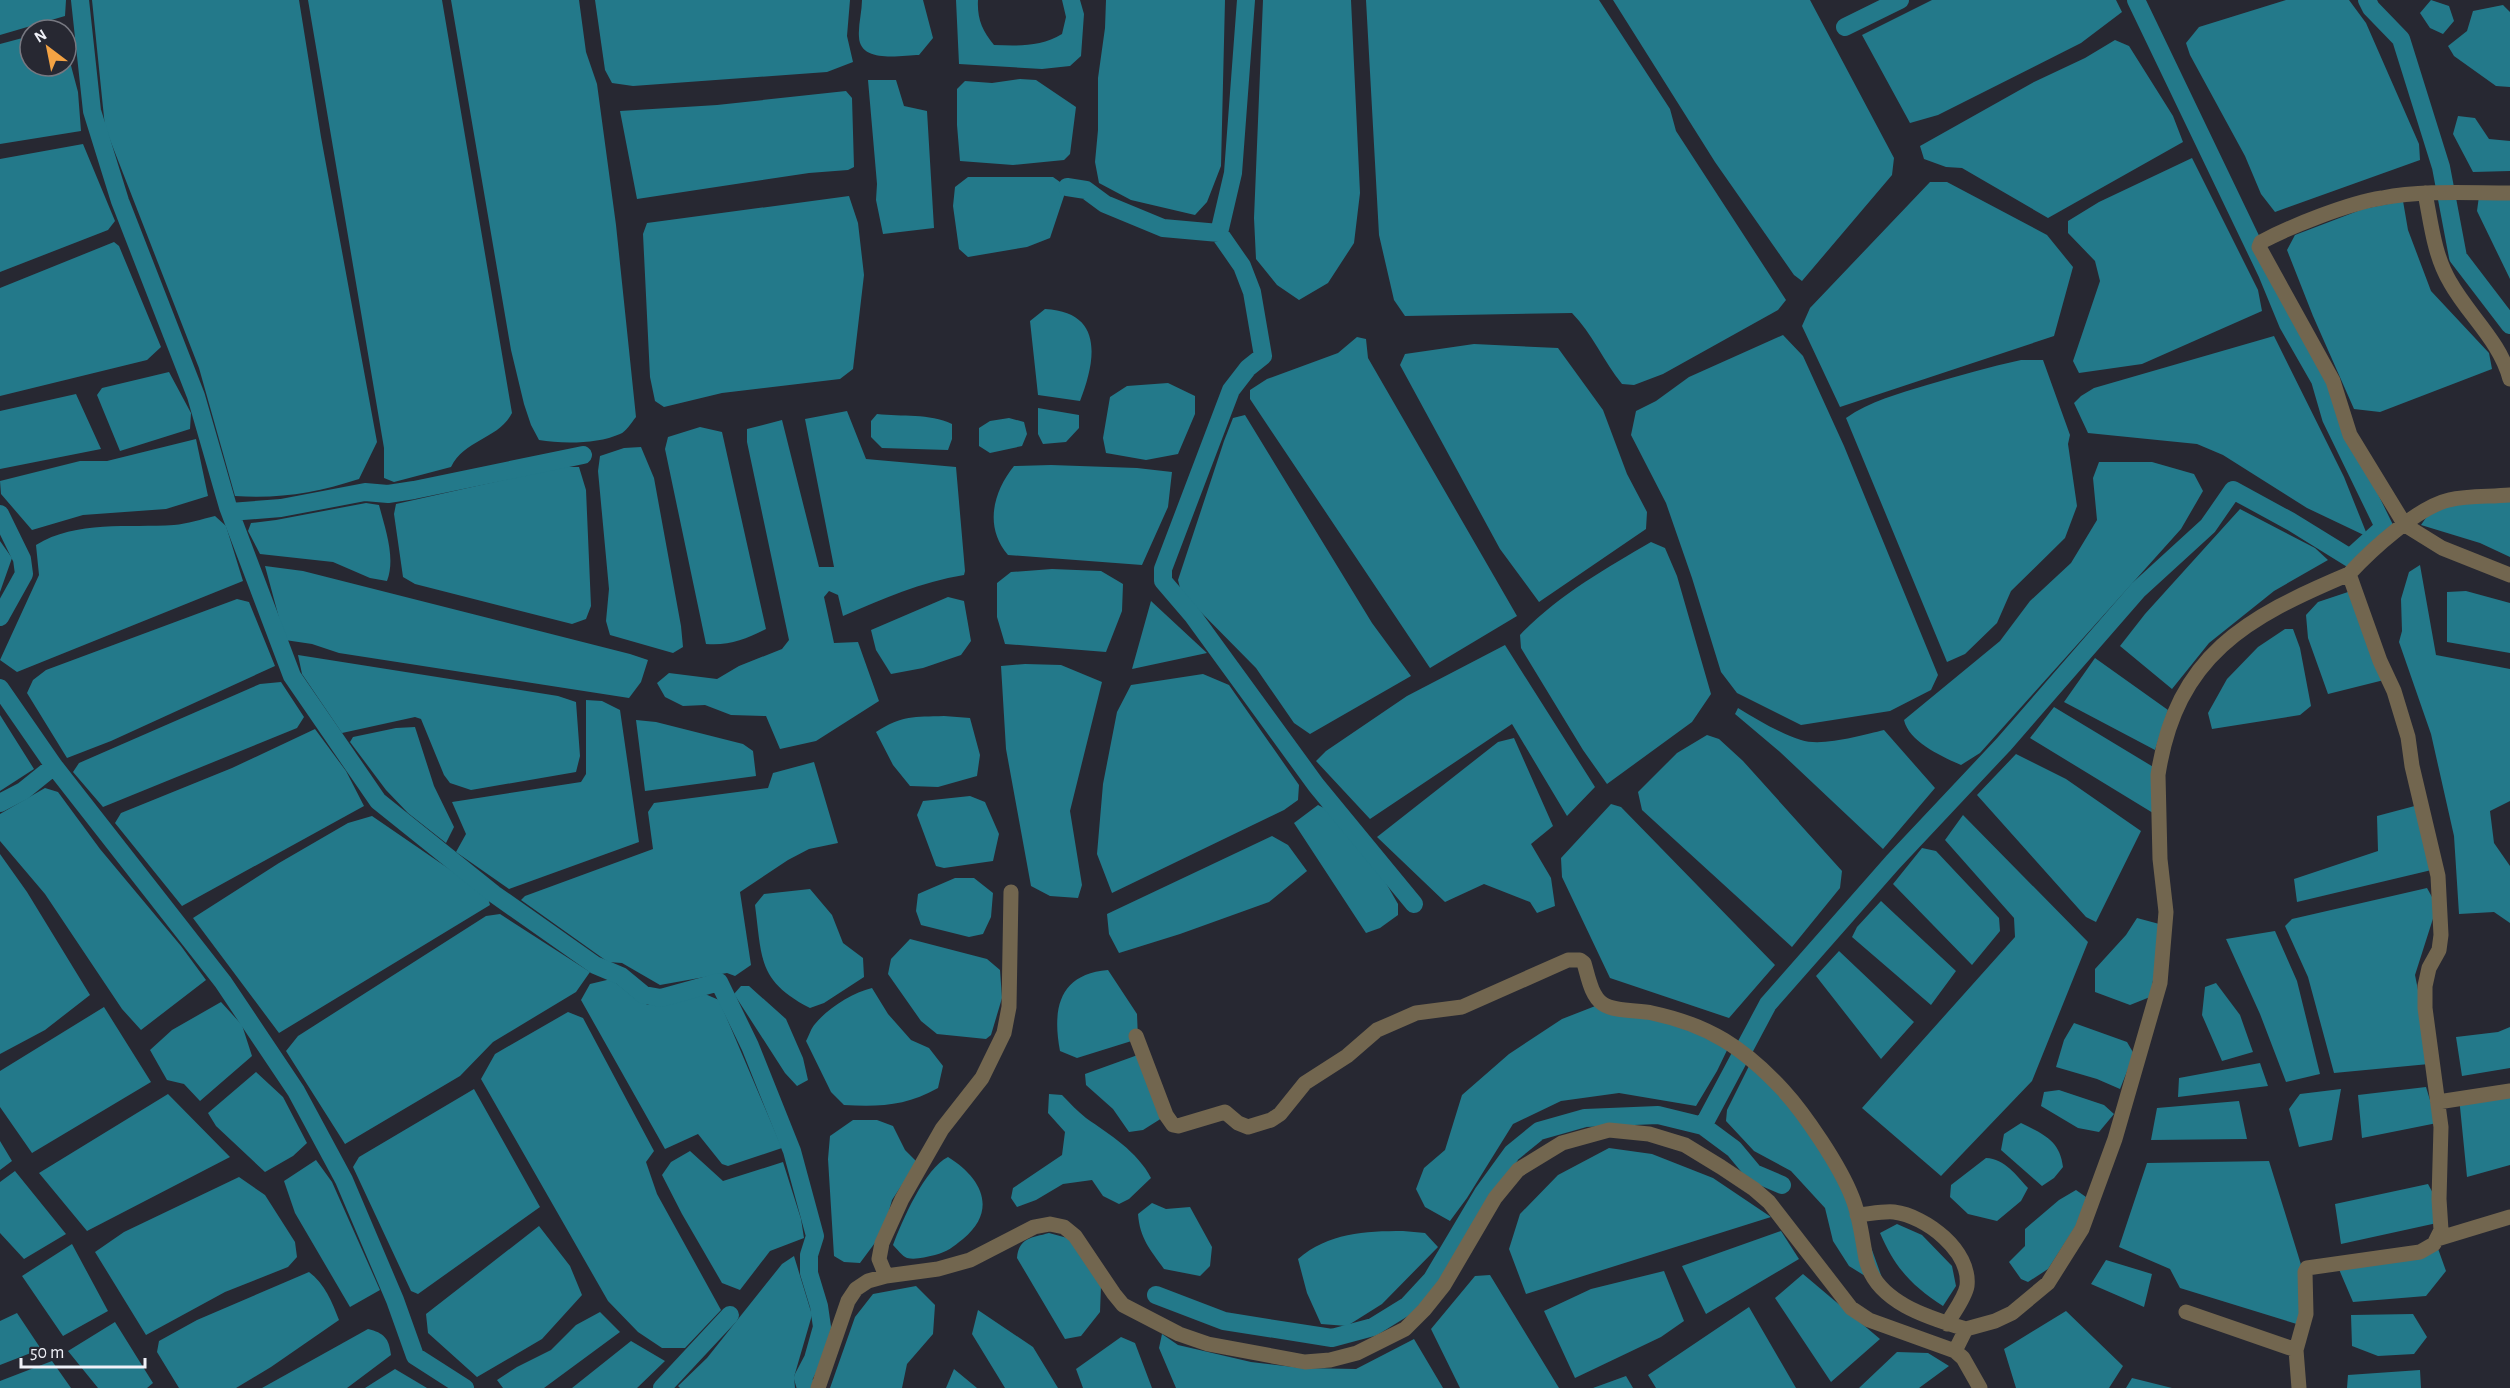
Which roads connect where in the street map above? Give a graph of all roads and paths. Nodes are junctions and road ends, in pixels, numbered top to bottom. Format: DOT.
graph roads {
  1 [pos="2430,193"];
  2 [pos="2510,193"];
  3 [pos="2510,379"];
  4 [pos="2510,495"];
  5 [pos="2404,525"];
  6 [pos="2349,574"];
  7 [pos="2510,575"];
  8 [pos="1011,892"];
  9 [pos="1136,1036"];
  10 [pos="2510,1091"];
  11 [pos="2438,1102"];
  12 [pos="1857,1215"];
  13 [pos="2510,1217"];
  14 [pos="2437,1239"];
  15 [pos="886,1276"];
  16 [pos="2186,1312"];
  17 [pos="1947,1324"];
  18 [pos="1966,1329"];
  19 [pos="2296,1350"];
  20 [pos="1955,1351"];
  21 [pos="818,1388"];
  22 [pos="1980,1388"];
  23 [pos="2299,1388"];
  1 -- 2 [label="street"];
  1 -- 3 [label="street"];
  1 -- 5 [label="street"];
  4 -- 5 [label="street"];
  5 -- 6 [label="street"];
  5 -- 7 [label="street"];
  6 -- 11 [label="street"];
  6 -- 18 [label="street"];
  8 -- 15 [label="street"];
  9 -- 12 [label="street"];
  10 -- 11 [label="street"];
  11 -- 14 [label="street"];
  12 -- 17 [label="street"];
  12 -- 17 [label="street"];
  13 -- 14 [label="street"];
  14 -- 19 [label="street"];
  15 -- 20 [label="street"];
  15 -- 21 [label="street"];
  16 -- 19 [label="street"];
  17 -- 18 [label="street"];
  18 -- 20 [label="street"];
  19 -- 23 [label="street"];
  20 -- 22 [label="street"];
}
